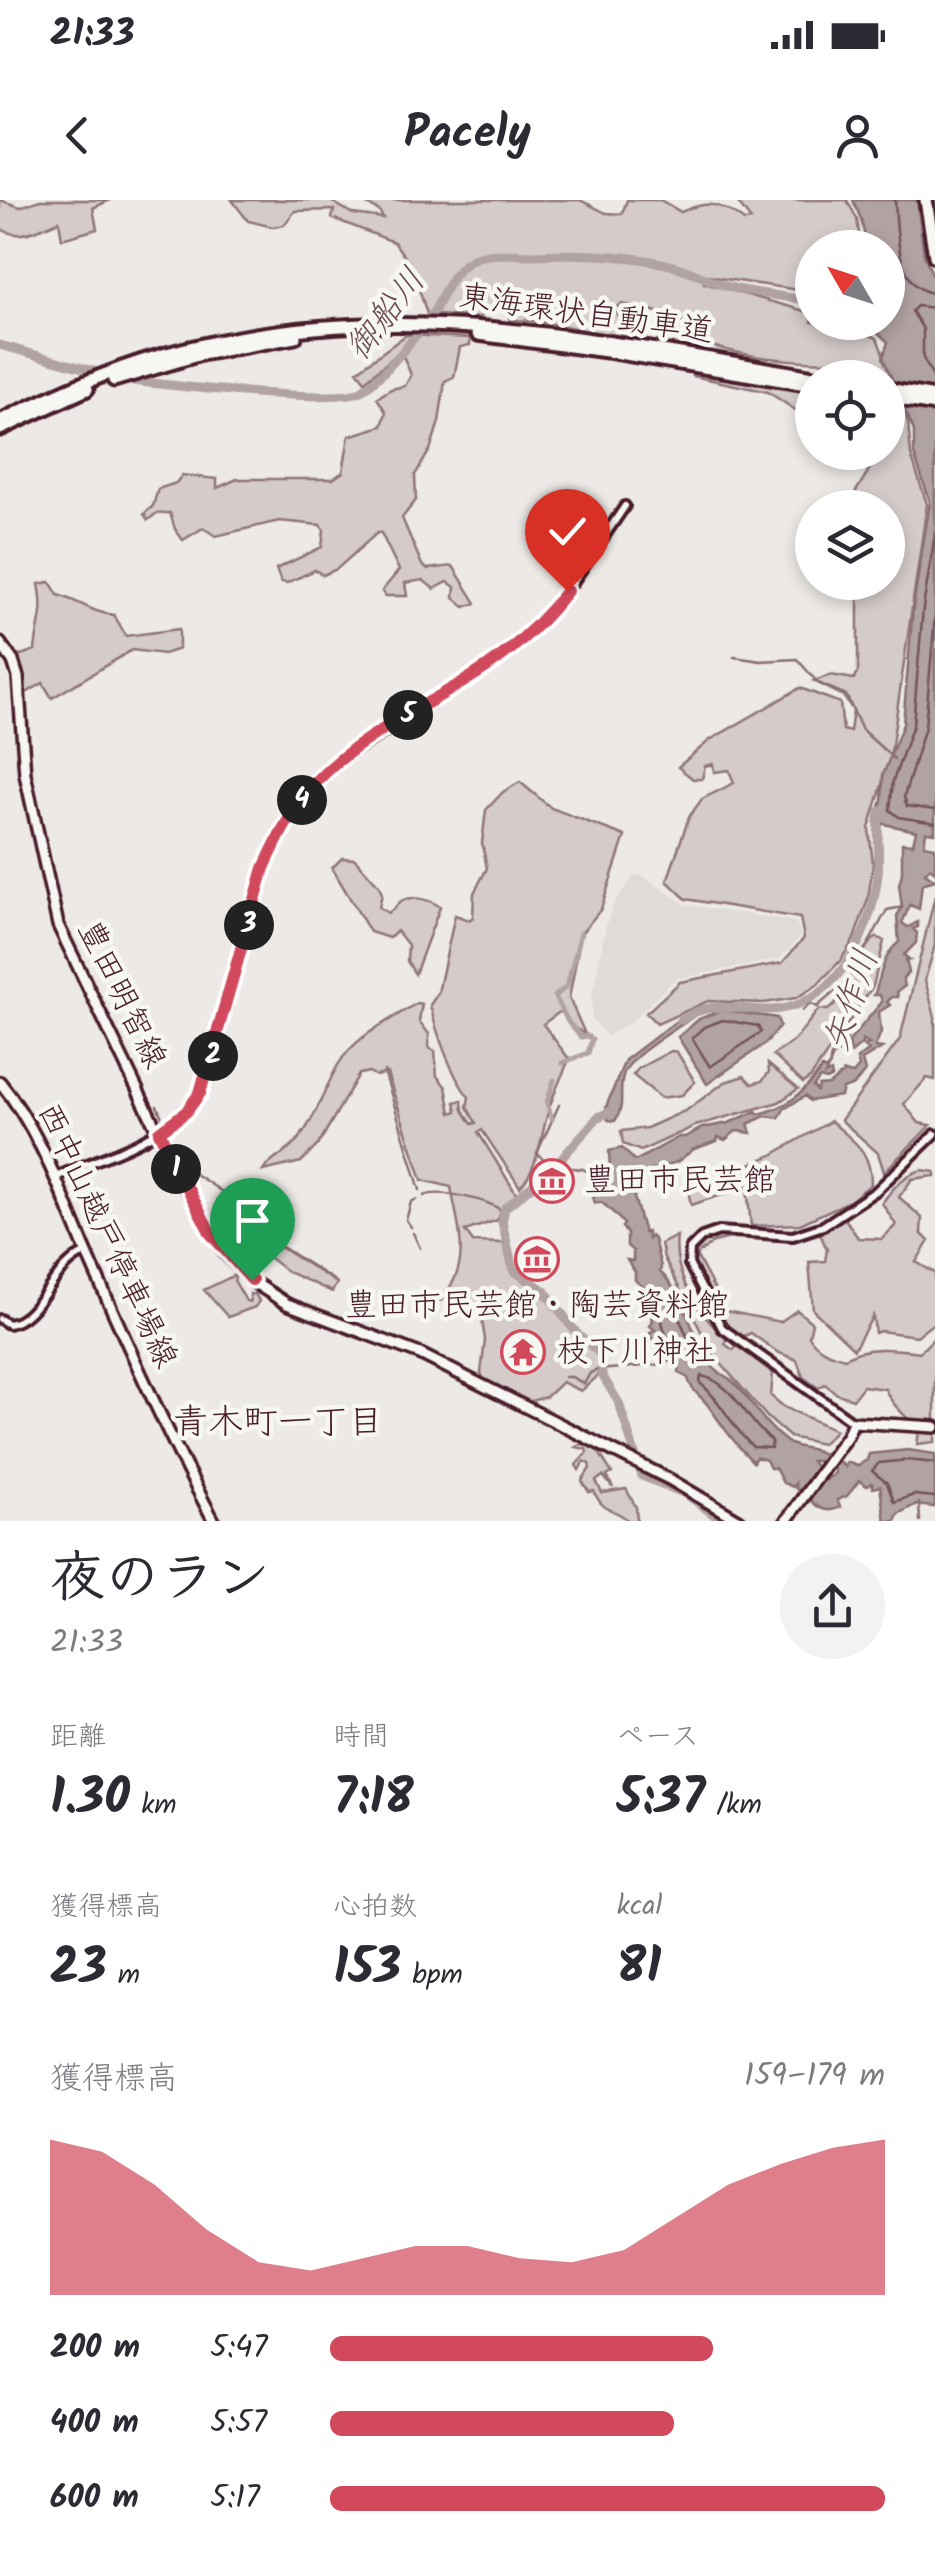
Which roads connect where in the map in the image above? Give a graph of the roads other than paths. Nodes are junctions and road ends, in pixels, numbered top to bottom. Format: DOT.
graph roads {
  1 [pos="926,200"];
  2 [pos="935,256"];
  3 [pos="487,330"];
  4 [pos="795,373"];
  5 [pos="795,382"];
  6 [pos="905,392"];
  7 [pos="935,397"];
  8 [pos="905,401"];
  9 [pos="935,405"];
  10 [pos="0,420"];
  11 [pos="0,429"];
  12 [pos="625,506"];
  13 [pos="0,643"];
  14 [pos="0,1082"];
  15 [pos="159,1132"];
  16 [pos="935,1134"];
  17 [pos="56,1177"];
  18 [pos="86,1252"];
  19 [pos="0,1319"];
  20 [pos="852,1422"];
  21 [pos="935,1427"];
  22 [pos="214,1521"];
  23 [pos="740,1521"];
  24 [pos="786,1521"];
  1 -- 2 [label="highway"];
  3 -- 4 [label="highway, 東海環状自動車道"];
  3 -- 5 [label="highway, 東海環状自動車道"];
  3 -- 10 [label="highway, 東海環状自動車道"];
  3 -- 11 [label="highway, 東海環状自動車道"];
  6 -- 7 [label="highway"];
  8 -- 9 [label="highway"];
  12 -- 15 [label="street"];
  13 -- 15 [label="main road, 豊田明智線"];
  14 -- 17 [label="main road, 西中山越戸停車場線"];
  15 -- 17 [label="street"];
  15 -- 23 [label="main road, 豊田明智線"];
  16 -- 20 [label="street"];
  17 -- 18 [label="main road, 西中山越戸停車場線"];
  18 -- 19 [label="street"];
  18 -- 22 [label="main road, 西中山越戸停車場線"];
  20 -- 21 [label="main road"];
  20 -- 24 [label="main road"];
}
